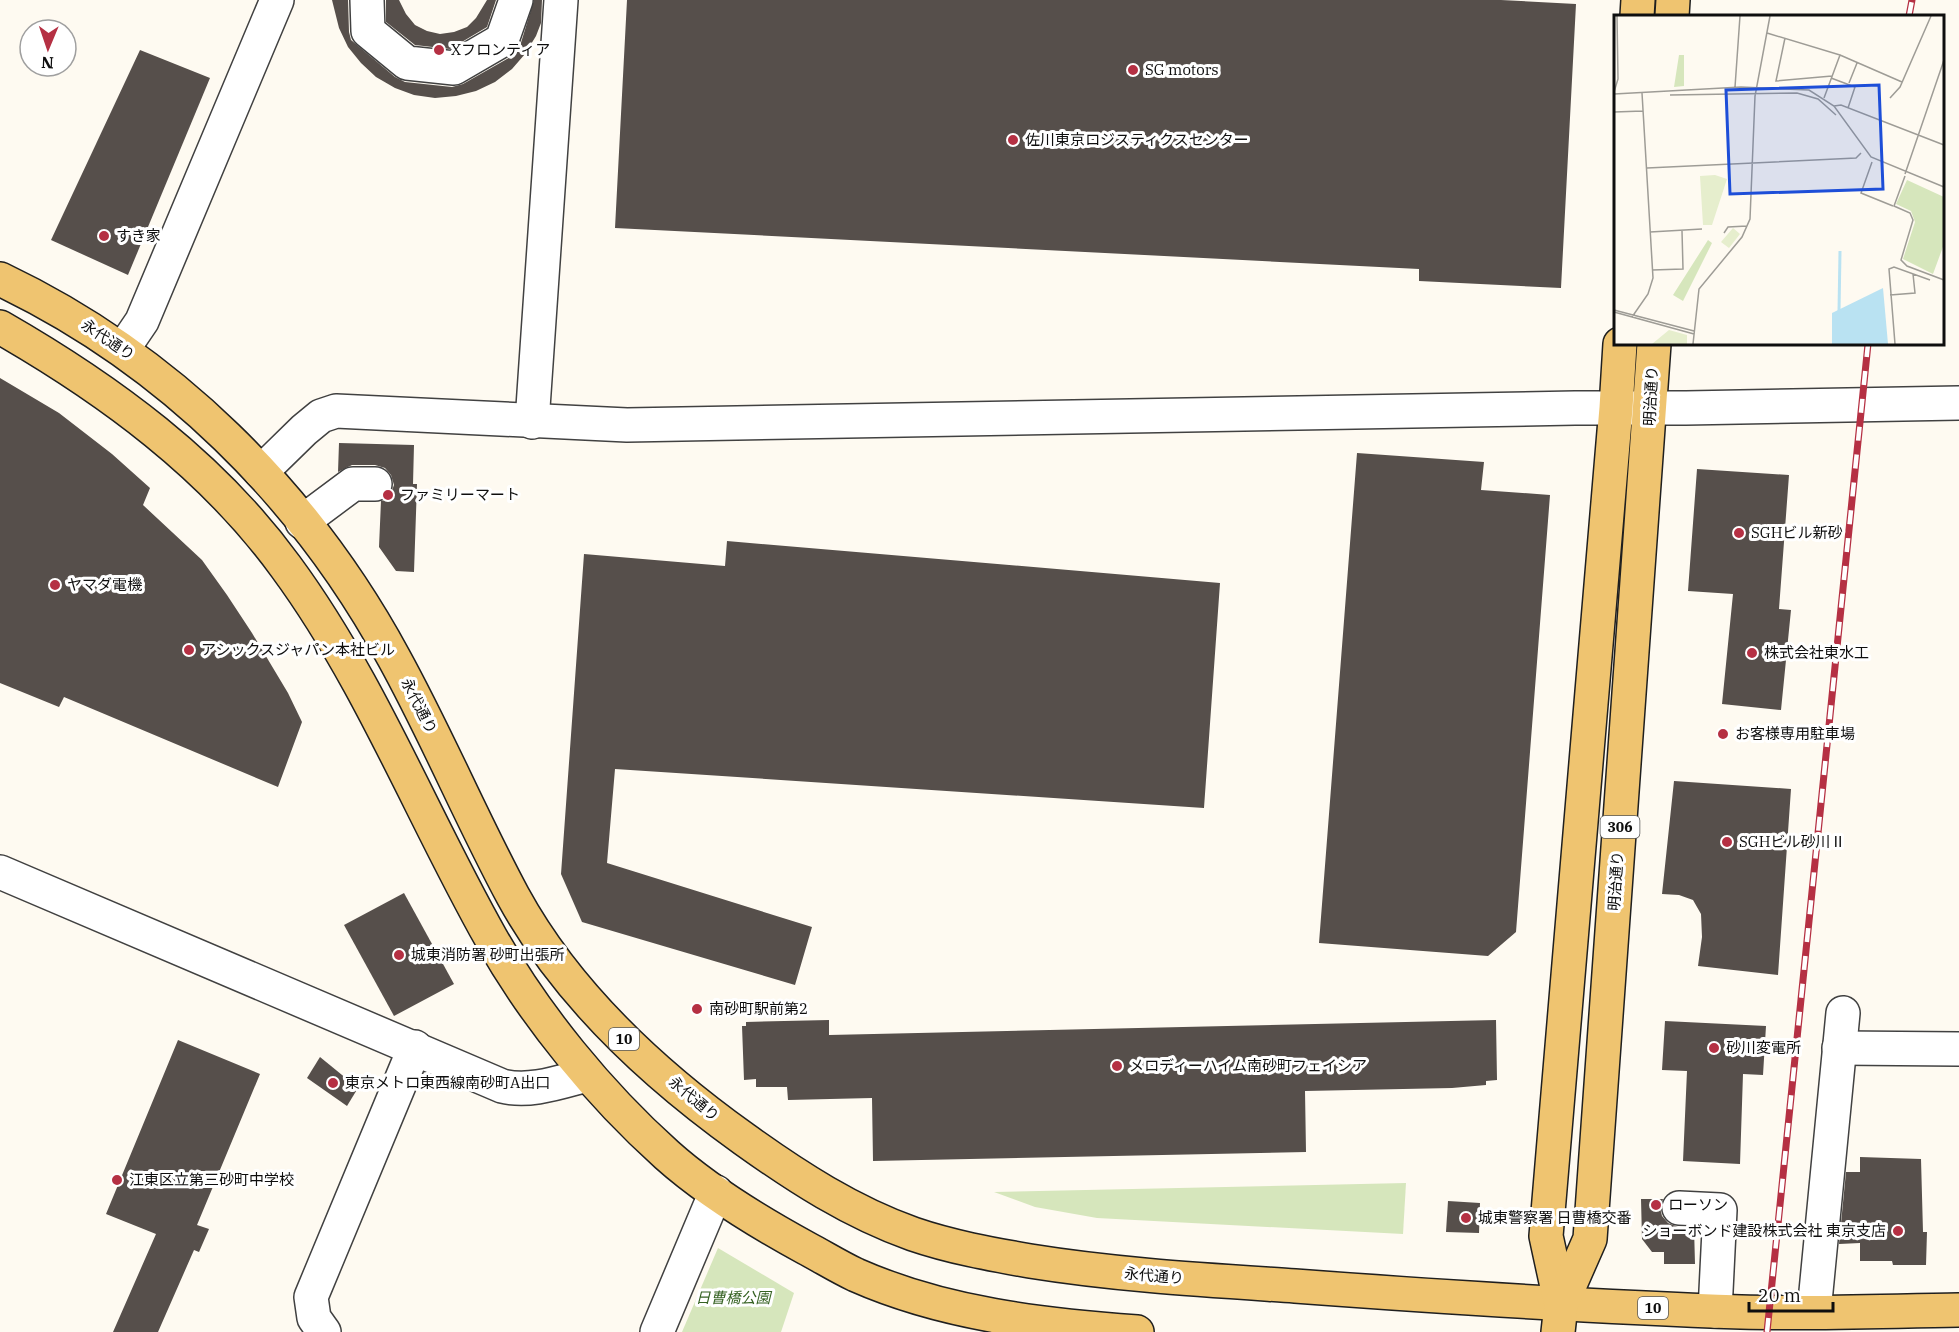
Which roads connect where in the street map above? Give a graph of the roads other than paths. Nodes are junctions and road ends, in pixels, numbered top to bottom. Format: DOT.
graph roads {
  1 [pos="277,0"];
  2 [pos="367,0"];
  3 [pos="516,0"];
  4 [pos="561,0"];
  5 [pos="1638,0"];
  6 [pos="1673,0"];
  7 [pos="1637,15"];
  8 [pos="1672,15"];
  9 [pos="0,279"];
  10 [pos="0,327"];
  11 [pos="1620,345"];
  12 [pos="1654,345"];
  13 [pos="123,349"];
  14 [pos="1959,403"];
  15 [pos="1616,408"];
  16 [pos="1650,408"];
  17 [pos="532,422"];
  18 [pos="261,471"];
  19 [pos="375,484"];
  20 [pos="302,522"];
  21 [pos="0,872"];
  22 [pos="1843,1013"];
  23 [pos="415,1047"];
  24 [pos="1839,1048"];
  25 [pos="1959,1049"];
  26 [pos="587,1075"];
  27 [pos="716,1192"];
  28 [pos="1679,1208"];
  29 [pos="1959,1310"];
  30 [pos="1730,1311"];
  31 [pos="1814,1312"];
  32 [pos="1560,1318"];
  33 [pos="324,1332"];
  34 [pos="657,1332"];
  35 [pos="1137,1332"];
  1 -- 13 [label="street"];
  2 -- 3 [label="street"];
  4 -- 17 [label="street"];
  5 -- 7 [label="main road"];
  6 -- 8 [label="main road"];
  9 -- 13 [label="main road, 永代通り / 10"];
  10 -- 26 [label="main road"];
  11 -- 15 [label="main road, 306"];
  12 -- 16 [label="main road, 明治通り / 306"];
  13 -- 18 [label="main road, 永代通り / 10"];
  14 -- 16 [label="street"];
  15 -- 16 [label="street"];
  15 -- 17 [label="street"];
  15 -- 32 [label="main road, 306"];
  16 -- 32 [label="main road, 明治通り / 306"];
  17 -- 18 [label="street"];
  18 -- 20 [label="main road, 永代通り / 10"];
  19 -- 20 [label="street"];
  20 -- 32 [label="main road, 永代通り / 10"];
  21 -- 23 [label="street"];
  22 -- 24 [label="street"];
  23 -- 26 [label="street"];
  23 -- 33 [label="street"];
  24 -- 25 [label="street"];
  24 -- 31 [label="street"];
  26 -- 27 [label="main road"];
  27 -- 34 [label="street"];
  27 -- 35 [label="main road"];
  28 -- 30 [label="street"];
  29 -- 31 [label="main road, 10"];
  30 -- 31 [label="main road, 10"];
  30 -- 32 [label="main road, 永代通り / 10"];
}
